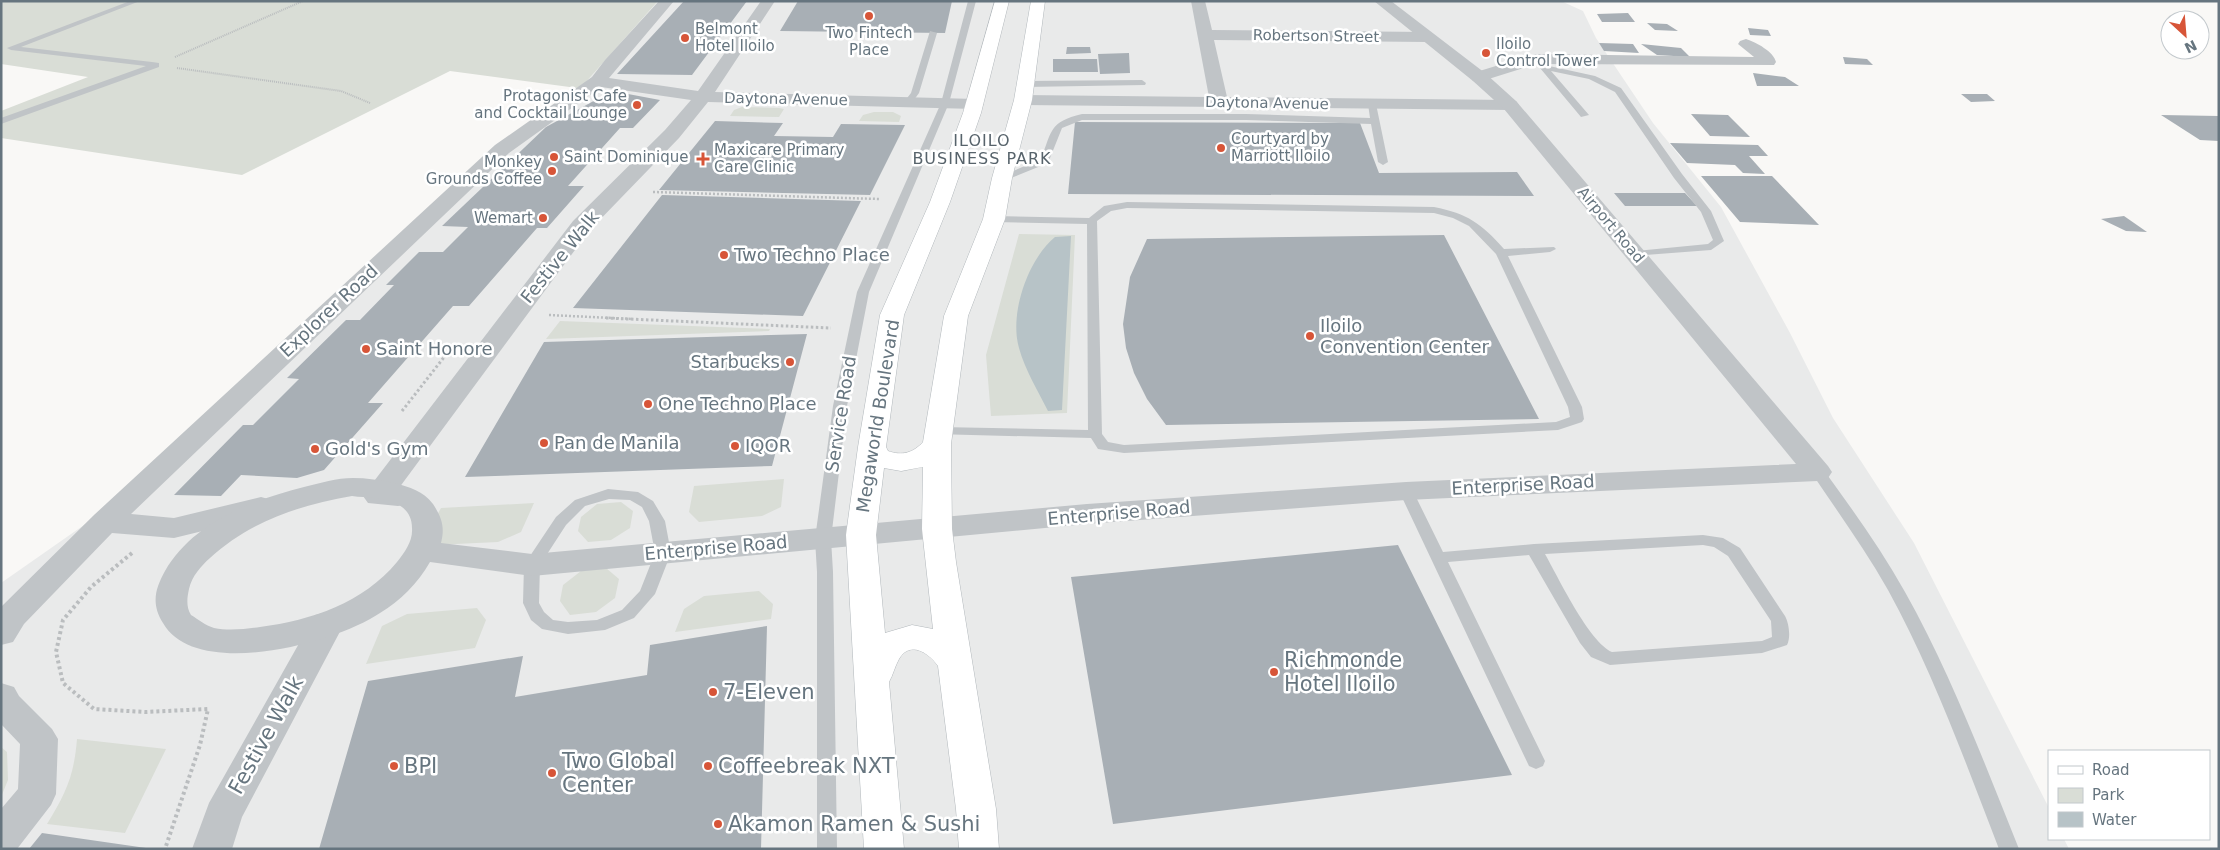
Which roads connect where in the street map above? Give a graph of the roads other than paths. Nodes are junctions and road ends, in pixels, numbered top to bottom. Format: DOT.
graph roads {
  1 [pos="137,1"];
  2 [pos="667,1"];
  3 [pos="768,1"];
  4 [pos="972,1"];
  5 [pos="1002,1"];
  6 [pos="1038,1"];
  7 [pos="1198,1"];
  8 [pos="1381,1"];
  9 [pos="933,33"];
  10 [pos="1206,35"];
  11 [pos="1427,38"];
  12 [pos="1746,44"];
  13 [pos="1540,63"];
  14 [pos="1479,77"];
  15 [pos="598,82"];
  16 [pos="1142,84"];
  17 [pos="1024,92"];
  18 [pos="703,97"];
  19 [pos="908,102"];
  20 [pos="1219,102"];
  21 [pos="945,103"];
  22 [pos="975,104"];
  23 [pos="1510,105"];
  24 [pos="1373,112"];
  25 [pos="1584,115"];
  26 [pos="1,121"];
  27 [pos="1383,162"];
  28 [pos="1002,178"];
  29 [pos="994,219"];
  30 [pos="1092,221"];
  31 [pos="1550,249"];
  32 [pos="1501,252"];
  33 [pos="1636,254"];
  34 [pos="1095,434"];
  35 [pos="938,438"];
  36 [pos="872,447"];
  37 [pos="1818,472"];
  38 [pos="1406,491"];
  39 [pos="409,498"];
  40 [pos="276,504"];
  41 [pos="105,522"];
  42 [pos="937,529"];
  43 [pos="861,535"];
  44 [pos="822,539"];
  45 [pos="1534,549"];
  46 [pos="423,551"];
  47 [pos="662,553"];
  48 [pos="1438,558"];
  49 [pos="532,565"];
  50 [pos="327,624"];
  51 [pos="1,633"];
  52 [pos="956,665"];
  53 [pos="873,680"];
  54 [pos="1,697"];
  55 [pos="1536,762"];
  56 [pos="1,839"];
  57 [pos="212,849"];
  58 [pos="827,849"];
  59 [pos="884,849"];
  60 [pos="979,849"];
  61 [pos="2010,849"];
  1 -- 26 [label="lane"];
  2 -- 15 [label="street, Explorer Road"];
  3 -- 18 [label="street, Festive Walk"];
  4 -- 21 [label="lane, Service Road"];
  5 -- 22 [label="main road, Megaworld Boulevard"];
  6 -- 17 [label="main road"];
  7 -- 10 [label="street"];
  8 -- 11 [label="street, Airport Road"];
  9 -- 19 [label="lane"];
  10 -- 11 [label="street, Robertson Street"];
  10 -- 20 [label="street"];
  11 -- 14 [label="street, Airport Road"];
  12 -- 13 [label="street"];
  13 -- 14 [label="street"];
  13 -- 25 [label="lane"];
  13 -- 33 [label="lane"];
  14 -- 23 [label="street, Airport Road"];
  15 -- 18 [label="street, Daytona Avenue"];
  15 -- 41 [label="street, Explorer Road"];
  16 -- 17 [label="lane"];
  17 -- 20 [label="street, Daytona Avenue"];
  17 -- 28 [label="main road"];
  18 -- 19 [label="street, Daytona Avenue"];
  18 -- 39 [label="street, Festive Walk"];
  19 -- 21 [label="street, Daytona Avenue"];
  20 -- 24 [label="street, Daytona Avenue"];
  21 -- 22 [label="street, Daytona Avenue"];
  21 -- 44 [label="lane, Service Road"];
  22 -- 36 [label="main road, Megaworld Boulevard"];
  23 -- 24 [label="street, Daytona Avenue"];
  23 -- 33 [label="street, Airport Road"];
  24 -- 27 [label="lane"];
  24 -- 28 [label="lane"];
  28 -- 29 [label="main road"];
  29 -- 30 [label="lane"];
  29 -- 35 [label="main road"];
  30 -- 32 [label="lane"];
  30 -- 34 [label="lane"];
  31 -- 32 [label="lane"];
  32 -- 34 [label="lane"];
  33 -- 37 [label="street, Airport Road"];
  34 -- 35 [label="lane"];
  35 -- 36 [label="main road"];
  35 -- 42 [label="main road"];
  36 -- 43 [label="main road, Megaworld Boulevard"];
  37 -- 38 [label="street, Enterprise Road"];
  37 -- 61 [label="lane"];
  38 -- 42 [label="street, Enterprise Road"];
  38 -- 48 [label="lane"];
  39 -- 40 [label="street"];
  39 -- 46 [label="street"];
  40 -- 41 [label="street"];
  40 -- 50 [label="street"];
  41 -- 51 [label="street, Explorer Road"];
  42 -- 43 [label="street, Enterprise Road"];
  42 -- 52 [label="main road"];
  43 -- 44 [label="street, Enterprise Road"];
  43 -- 53 [label="main road, Megaworld Boulevard"];
  44 -- 47 [label="street, Enterprise Road"];
  44 -- 58 [label="lane, Service Road"];
  45 -- 45 [label="lane"];
  45 -- 48 [label="lane"];
  46 -- 49 [label="street, Enterprise Road"];
  46 -- 50 [label="street"];
  47 -- 49 [label="street, Enterprise Road"];
  47 -- 49 [label="lane"];
  47 -- 49 [label="lane"];
  48 -- 55 [label="lane"];
  50 -- 57 [label="street, Festive Walk"];
  52 -- 53 [label="main road"];
  52 -- 60 [label="main road"];
  53 -- 59 [label="main road, Megaworld Boulevard"];
  54 -- 56 [label="street"];
}
